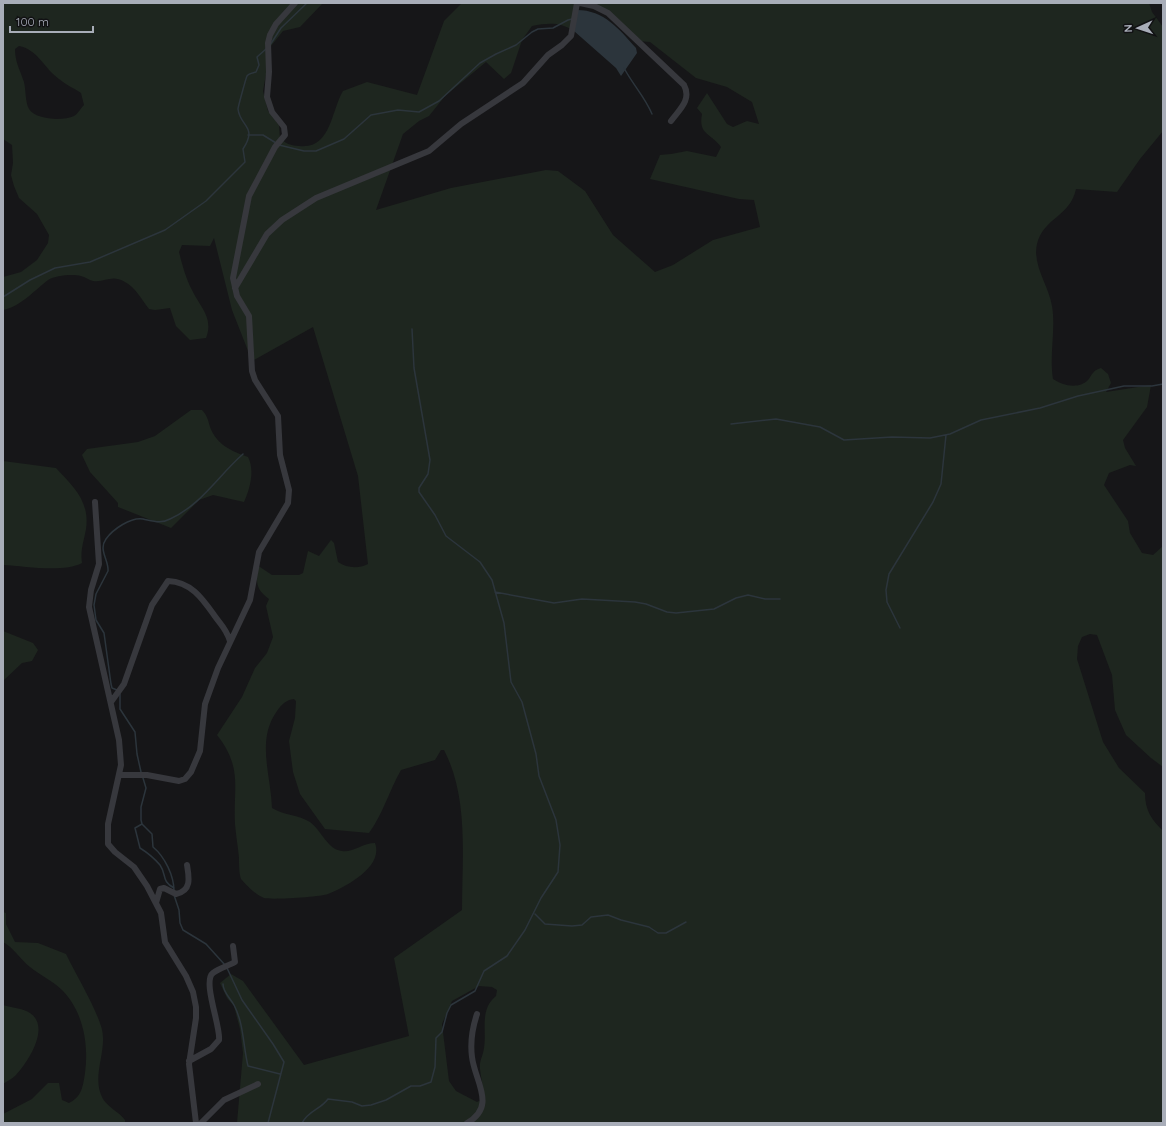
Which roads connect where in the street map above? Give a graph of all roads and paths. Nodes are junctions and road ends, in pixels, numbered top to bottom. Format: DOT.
graph roads {
  1 [pos="295,3"];
  2 [pos="578,3"];
  3 [pos="671,121"];
  4 [pos="235,288"];
  5 [pos="95,502"];
  6 [pos="230,642"];
  7 [pos="111,702"];
  8 [pos="119,775"];
  9 [pos="187,865"];
  10 [pos="156,903"];
  11 [pos="233,946"];
  12 [pos="477,1014"];
  13 [pos="189,1061"];
  14 [pos="258,1084"];
  15 [pos="196,1123"];
  16 [pos="201,1123"];
  17 [pos="467,1123"];
  1 -- 4 [label="street"];
  2 -- 3 [label="street"];
  2 -- 4 [label="street"];
  4 -- 6 [label="street"];
  5 -- 7 [label="street"];
  6 -- 7 [label="street"];
  6 -- 8 [label="street"];
  7 -- 8 [label="street"];
  8 -- 10 [label="street"];
  9 -- 10 [label="street"];
  10 -- 13 [label="street"];
  11 -- 13 [label="street"];
  12 -- 17 [label="street"];
  13 -- 15 [label="street"];
  14 -- 16 [label="street"];
}
